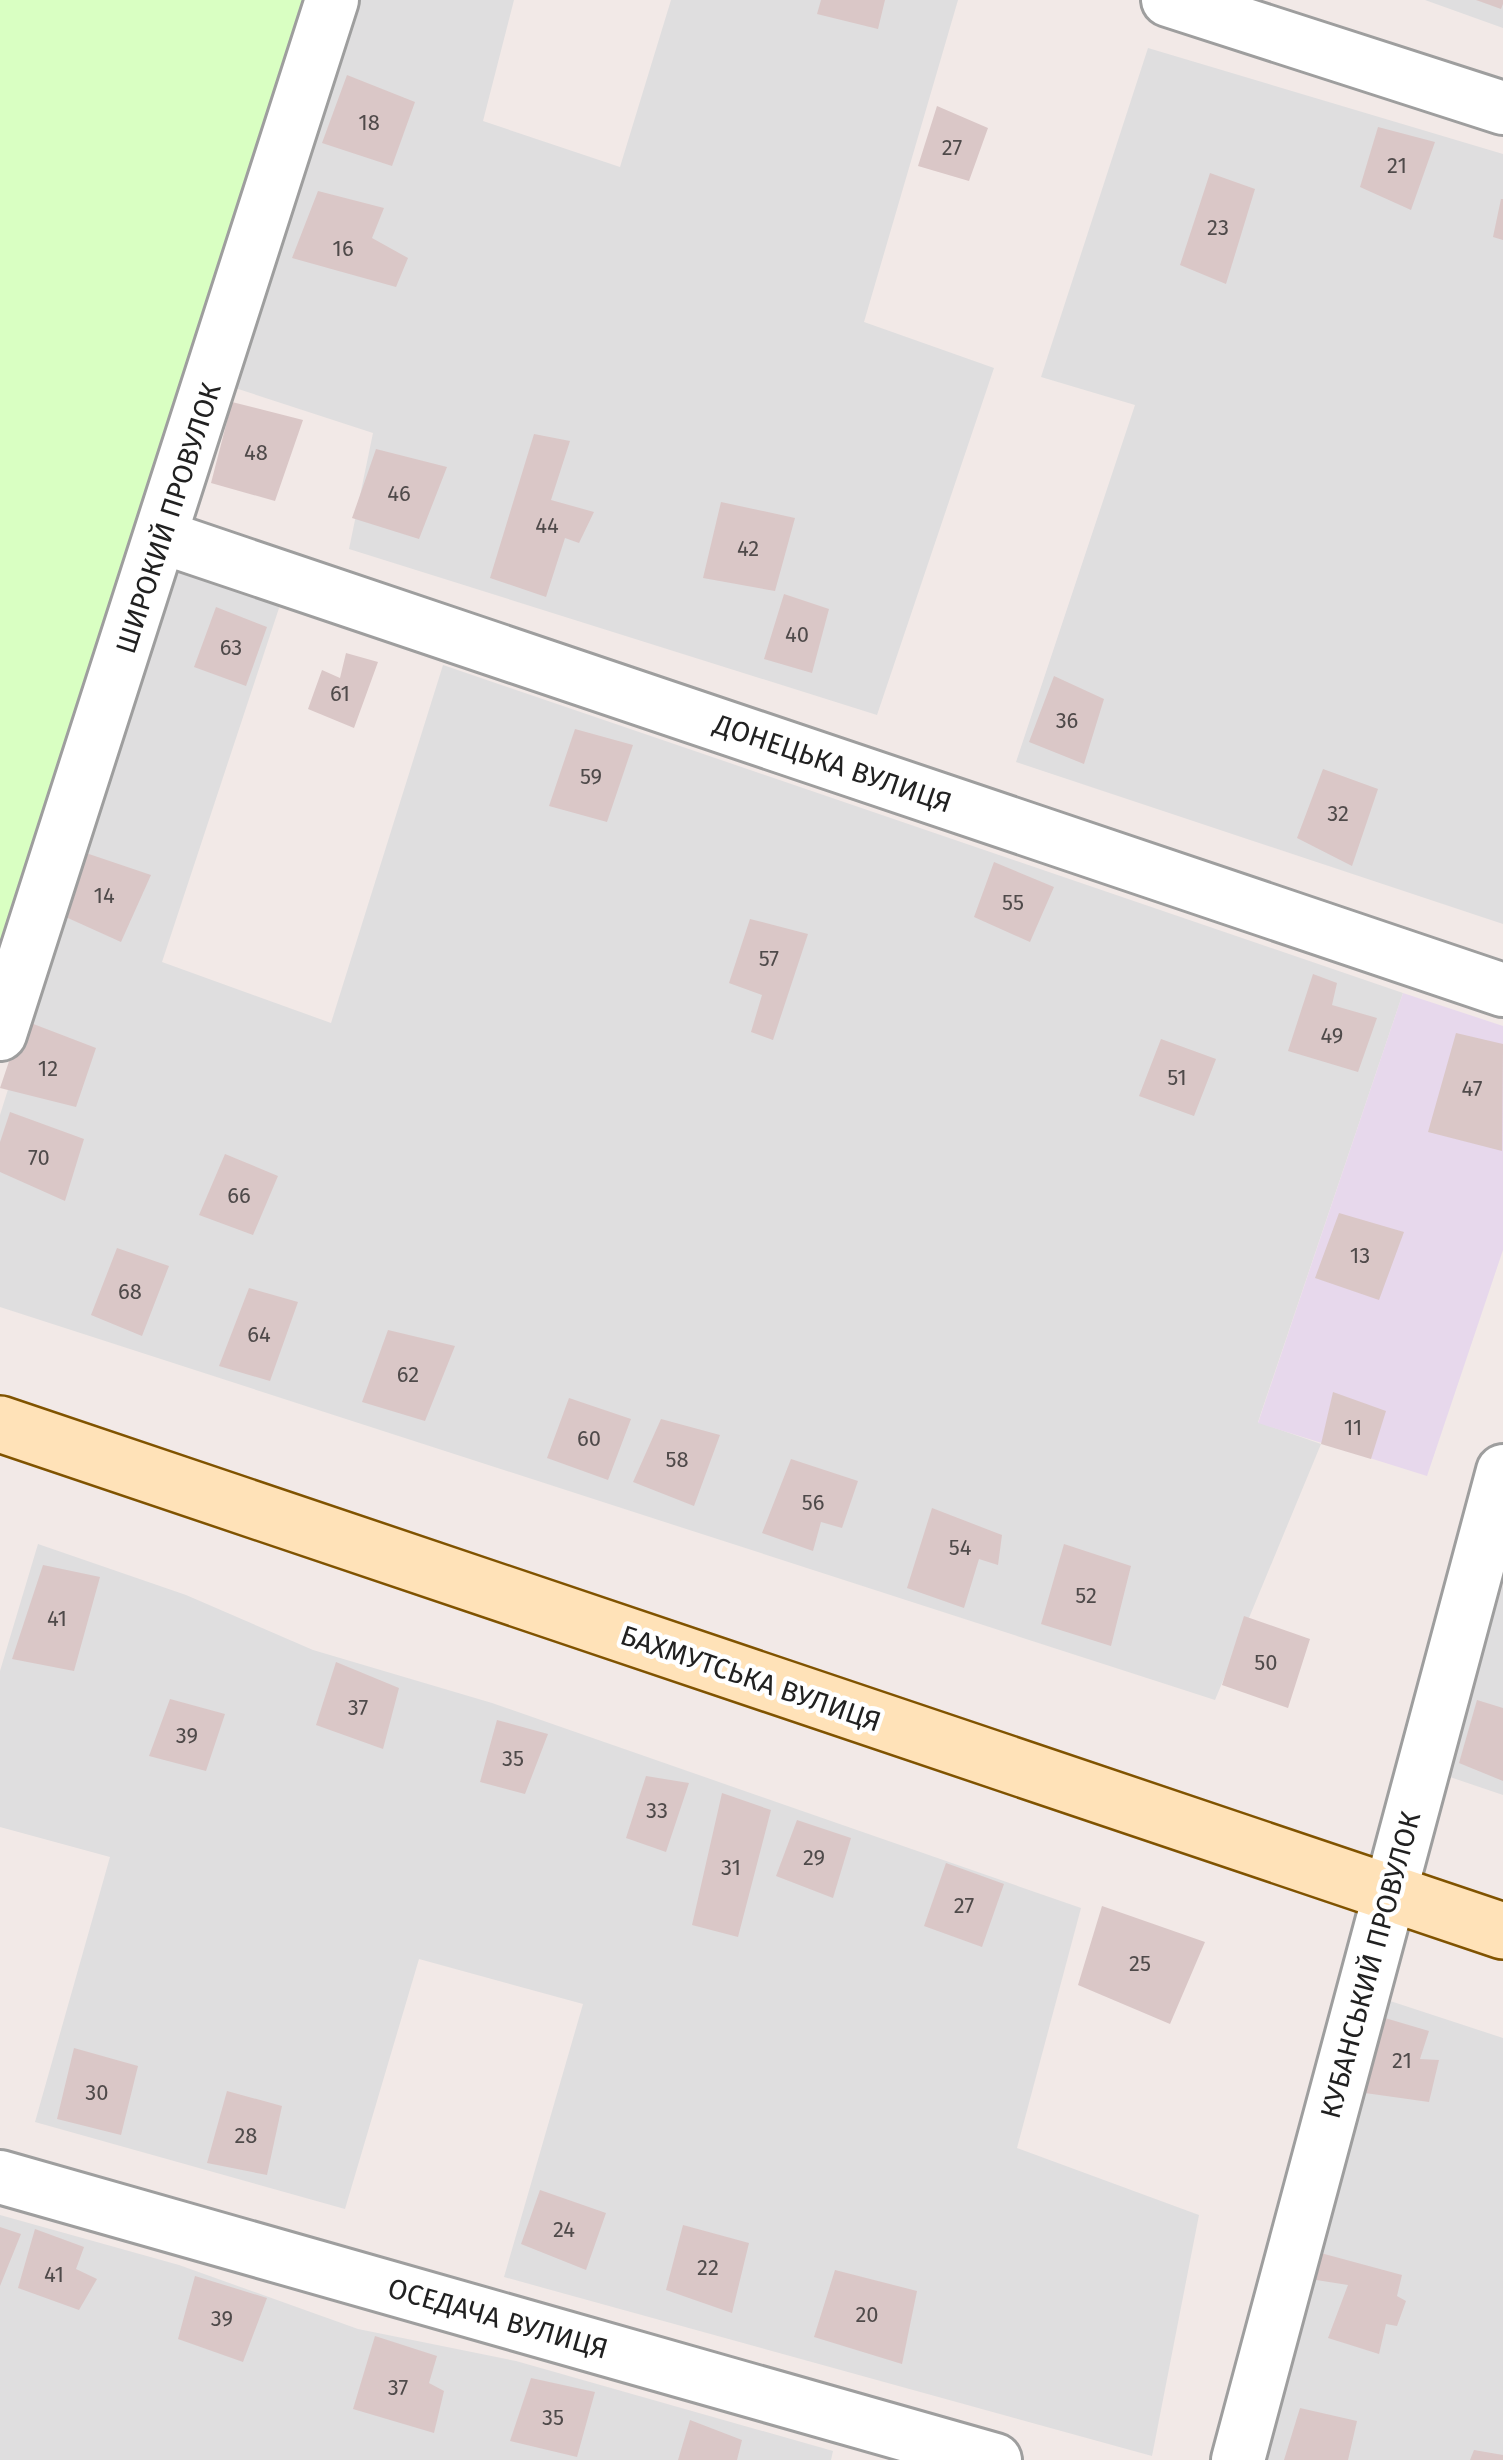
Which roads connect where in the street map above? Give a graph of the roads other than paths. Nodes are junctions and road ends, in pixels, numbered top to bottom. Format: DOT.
graph roads {
  1 [pos="332,0"];
  2 [pos="1168,0"];
  3 [pos="1503,108"];
  4 [pos="162,537"];
  5 [pos="1503,990"];
  6 [pos="0,1034"];
  7 [pos="0,1424"];
  8 [pos="1503,1471"];
  9 [pos="1390,1893"];
  10 [pos="1503,1931"];
  11 [pos="0,2176"];
  12 [pos="996,2460"];
  13 [pos="1238,2460"];
  1 -- 4 [label="street, ШИРОКИЙ ПРОВУЛОК"];
  2 -- 3 [label="street"];
  4 -- 5 [label="street, ДОНЕЦЬКА ВУЛИЦЯ"];
  4 -- 6 [label="street, ШИРОКИЙ ПРОВУЛОК"];
  7 -- 9 [label="street, БАХМУТСЬКА ВУЛИЦЯ"];
  8 -- 9 [label="street, КУБАНСЬКИЙ ПРОВУЛОК"];
  9 -- 10 [label="street, БАХМУТСЬКА ВУЛИЦЯ"];
  9 -- 13 [label="street, КУБАНСЬКИЙ ПРОВУЛОК"];
  11 -- 12 [label="street, ОСЕДАЧА ВУЛИЦЯ"];
}
